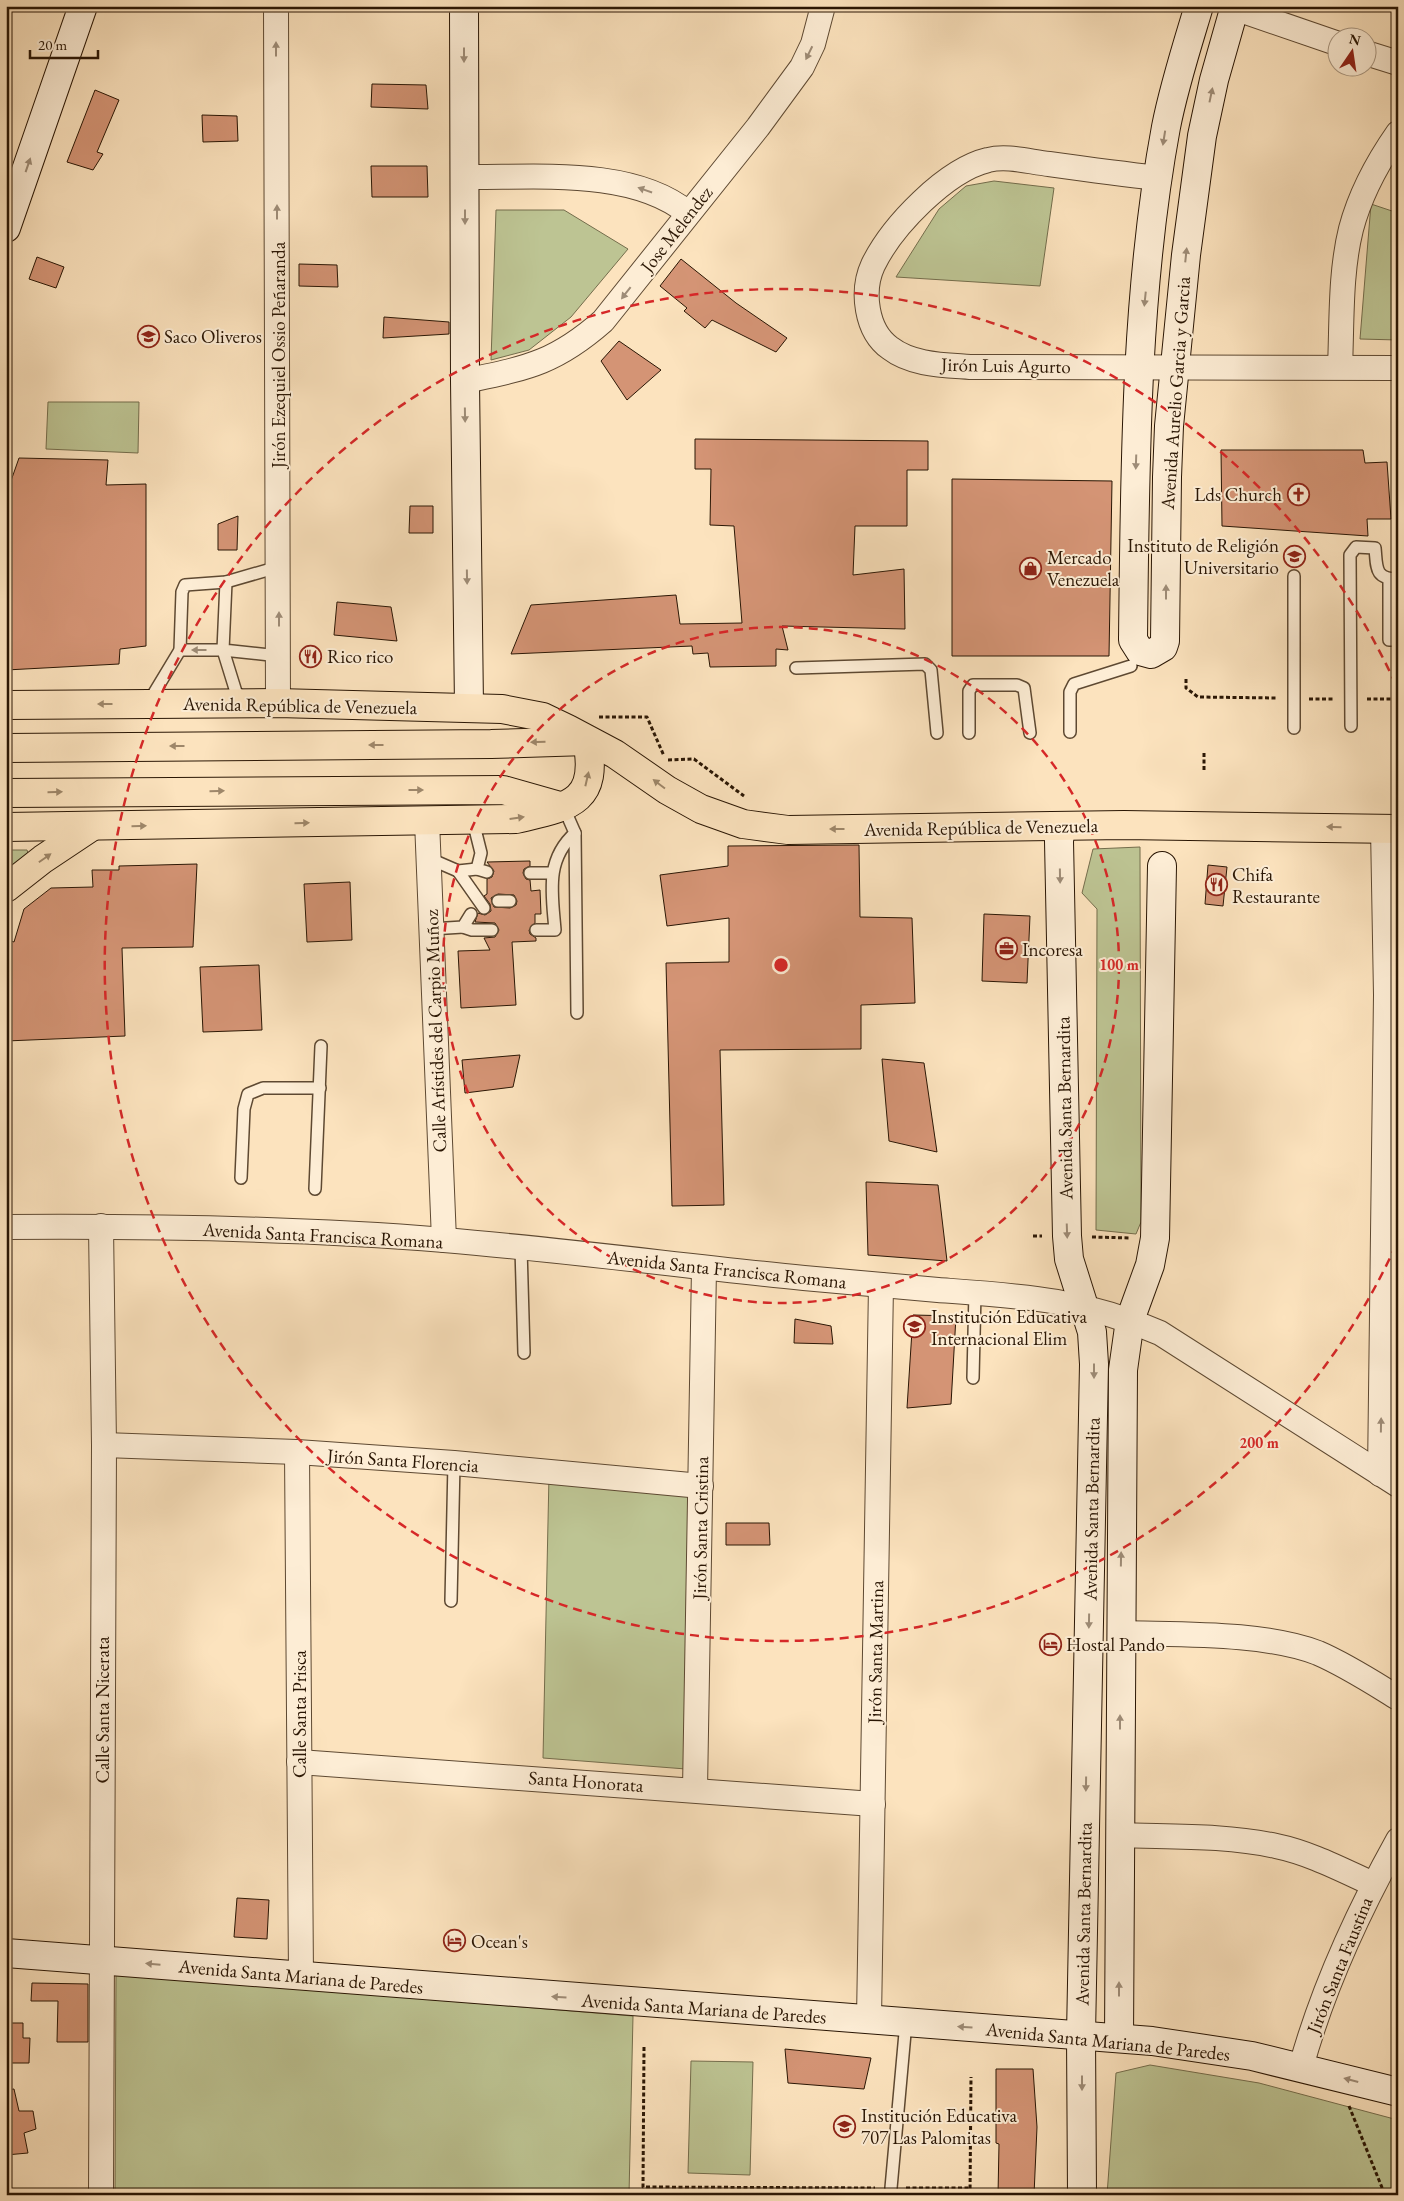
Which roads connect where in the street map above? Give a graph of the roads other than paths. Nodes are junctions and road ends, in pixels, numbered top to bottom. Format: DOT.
graph roads {
  1 [pos="83,6"];
  2 [pos="276,6"];
  3 [pos="464,6"];
  4 [pos="823,6"];
  5 [pos="1199,6"];
  6 [pos="1235,7"];
  7 [pos="1326,39"];
  8 [pos="1376,55"];
  9 [pos="1398,63"];
  10 [pos="1398,133"];
  11 [pos="464,177"];
  12 [pos="1158,178"];
  13 [pos="688,213"];
  14 [pos="6,228"];
  15 [pos="1140,366"];
  16 [pos="1174,367"];
  17 [pos="1340,367"];
  18 [pos="1398,368"];
  19 [pos="465,380"];
  20 [pos="278,567"];
  21 [pos="1294,576"];
  22 [pos="1393,579"];
  23 [pos="226,582"];
  24 [pos="1398,640"];
  25 [pos="180,650"];
  26 [pos="223,650"];
  27 [pos="279,656"];
  28 [pos="1131,666"];
  29 [pos="796,668"];
  30 [pos="278,703"];
  31 [pos="148,704"];
  32 [pos="247,704"];
  33 [pos="6,705"];
  34 [pos="469,707"];
  35 [pos="1351,726"];
  36 [pos="1294,728"];
  37 [pos="589,729"];
  38 [pos="1070,732"];
  39 [pos="937,733"];
  40 [pos="969,733"];
  41 [pos="1030,733"];
  42 [pos="6,748"];
  43 [pos="6,793"];
  44 [pos="564,808"];
  45 [pos="427,821"];
  46 [pos="473,821"];
  47 [pos="6,827"];
  48 [pos="90,827"];
  49 [pos="1061,827"];
  50 [pos="1390,828"];
  51 [pos="576,833"];
  52 [pos="428,858"];
  53 [pos="1162,866"];
  54 [pos="458,871"];
  55 [pos="530,873"];
  56 [pos="552,873"];
  57 [pos="6,888"];
  58 [pos="540,900"];
  59 [pos="553,900"];
  60 [pos="498,901"];
  61 [pos="510,901"];
  62 [pos="484,908"];
  63 [pos="471,914"];
  64 [pos="464,927"];
  65 [pos="431,929"];
  66 [pos="492,930"];
  67 [pos="536,930"];
  68 [pos="577,1013"];
  69 [pos="322,1046"];
  70 [pos="320,1088"];
  71 [pos="241,1178"];
  72 [pos="316,1188"];
  73 [pos="101,1226"];
  74 [pos="6,1227"];
  75 [pos="444,1240"];
  76 [pos="521,1248"];
  77 [pos="704,1268"];
  78 [pos="881,1285"];
  79 [pos="974,1292"];
  80 [pos="1085,1306"];
  81 [pos="1130,1320"];
  82 [pos="524,1353"];
  83 [pos="972,1378"];
  84 [pos="104,1445"];
  85 [pos="297,1452"];
  86 [pos="454,1463"];
  87 [pos="1389,1480"];
  88 [pos="701,1486"];
  89 [pos="451,1602"];
  90 [pos="1120,1633"];
  91 [pos="1398,1698"];
  92 [pos="299,1762"];
  93 [pos="695,1789"];
  94 [pos="873,1804"];
  95 [pos="1119,1835"];
  96 [pos="1398,1840"];
  97 [pos="1373,1884"];
  98 [pos="6,1953"];
  99 [pos="100,1959"];
  100 [pos="301,1976"];
  101 [pos="869,2019"];
  102 [pos="906,2022"];
  103 [pos="1081,2035"];
  104 [pos="1119,2038"];
  105 [pos="1300,2067"];
  106 [pos="1398,2092"];
  107 [pos="891,2188"];
  108 [pos="101,2195"];
  109 [pos="1082,2195"];
  14 -- 1 [label="main road, one-way"];
  20 -- 2 [label="street, Jirón Ezequiel Ossio Peñaranda, one-way"];
  3 -- 11 [label="main road, one-way"];
  4 -- 13 [label="street, Jose Melendez, one-way"];
  5 -- 12 [label="main road, Avenida Aurelio Garcia y Garcia, one-way"];
  6 -- 7 [label="street"];
  16 -- 6 [label="main road, Avenida Aurelio Garcia y Garcia, one-way"];
  8 -- 9 [label="street"];
  10 -- 17 [label="street"];
  13 -- 11 [label="street, one-way"];
  11 -- 19 [label="main road, one-way"];
  12 -- 15 [label="main road, Avenida Aurelio Garcia y Garcia, one-way"];
  12 -- 15 [label="street, Jirón Luis Agurto"];
  13 -- 19 [label="street, Jose Melendez, one-way"];
  15 -- 16 [label="street, Jirón Luis Agurto"];
  15 -- 16 [label="main road, Avenida Aurelio Garcia y Garcia, one-way"];
  16 -- 17 [label="street, Jirón Luis Agurto"];
  17 -- 18 [label="street, Jirón Luis Agurto"];
  19 -- 34 [label="main road, one-way"];
  20 -- 23 [label="lane"];
  27 -- 20 [label="street, Jirón Ezequiel Ossio Peñaranda, one-way"];
  21 -- 36 [label="lane"];
  22 -- 24 [label="lane"];
  22 -- 35 [label="lane"];
  23 -- 25 [label="lane"];
  23 -- 26 [label="lane"];
  26 -- 25 [label="lane, one-way"];
  25 -- 31 [label="lane"];
  26 -- 27 [label="lane"];
  26 -- 32 [label="lane"];
  27 -- 30 [label="street, Jirón Ezequiel Ossio Peñaranda"];
  28 -- 38 [label="lane"];
  29 -- 39 [label="lane"];
  30 -- 32 [label="main road, Avenida República de Venezuela"];
  30 -- 34 [label="main road, Avenida República de Venezuela"];
  31 -- 32 [label="main road, Avenida República de Venezuela"];
  31 -- 33 [label="main road, Avenida República de Venezuela, one-way"];
  34 -- 37 [label="main road, Avenida República de Venezuela"];
  37 -- 42 [label="main road, Avenida República de Venezuela, one-way"];
  44 -- 37 [label="main road, one-way"];
  49 -- 37 [label="main road, Avenida República de Venezuela, one-way"];
  40 -- 41 [label="lane"];
  43 -- 44 [label="main road, one-way"];
  46 -- 44 [label="main road, one-way"];
  44 -- 51 [label="lane"];
  45 -- 46 [label="main road"];
  48 -- 45 [label="main road, one-way"];
  45 -- 52 [label="street, Calle Arístides del Carpio Muñoz"];
  46 -- 54 [label="lane"];
  47 -- 48 [label="main road"];
  57 -- 48 [label="main road, one-way"];
  50 -- 49 [label="main road, Avenida República de Venezuela, one-way"];
  49 -- 80 [label="main road, Avenida Santa Bernardita, one-way"];
  87 -- 50 [label="street, one-way"];
  51 -- 56 [label="lane"];
  51 -- 68 [label="lane"];
  52 -- 54 [label="lane"];
  52 -- 65 [label="street, Calle Arístides del Carpio Muñoz"];
  53 -- 81 [label="main road, Avenida Santa Bernardita"];
  54 -- 62 [label="lane"];
  55 -- 56 [label="lane"];
  56 -- 59 [label="lane"];
  58 -- 59 [label="lane"];
  59 -- 67 [label="lane"];
  60 -- 61 [label="lane"];
  63 -- 64 [label="lane"];
  64 -- 65 [label="lane"];
  64 -- 66 [label="lane"];
  65 -- 75 [label="street, Calle Arístides del Carpio Muñoz"];
  69 -- 70 [label="lane"];
  70 -- 71 [label="lane"];
  70 -- 72 [label="lane"];
  73 -- 74 [label="street, Avenida Santa Francisca Romana"];
  73 -- 75 [label="street, Avenida Santa Francisca Romana"];
  73 -- 84 [label="street, Calle Santa Nicerata"];
  75 -- 76 [label="street, Avenida Santa Francisca Romana"];
  76 -- 77 [label="street, Avenida Santa Francisca Romana"];
  76 -- 82 [label="lane"];
  77 -- 78 [label="street, Avenida Santa Francisca Romana"];
  77 -- 88 [label="street, Jirón Santa Cristina"];
  78 -- 79 [label="street, Avenida Santa Francisca Romana"];
  78 -- 94 [label="street, Jirón Santa Martina"];
  79 -- 80 [label="street, Avenida Santa Francisca Romana"];
  79 -- 83 [label="lane"];
  80 -- 81 [label="street, Avenida Santa Francisca Romana"];
  80 -- 103 [label="main road, Avenida Santa Bernardita, one-way"];
  81 -- 87 [label="street, Avenida Santa Francisca Romana"];
  90 -- 81 [label="main road, Avenida Santa Bernardita, one-way"];
  84 -- 85 [label="street, Jirón Santa Florencia"];
  84 -- 99 [label="street, Calle Santa Nicerata"];
  85 -- 86 [label="street, Jirón Santa Florencia"];
  85 -- 92 [label="street, Calle Santa Prisca"];
  86 -- 88 [label="street, Jirón Santa Florencia"];
  86 -- 89 [label="lane"];
  88 -- 93 [label="street, Jirón Santa Cristina"];
  90 -- 91 [label="street"];
  95 -- 90 [label="main road, Avenida Santa Bernardita, one-way"];
  92 -- 93 [label="street, Santa Honorata"];
  92 -- 100 [label="street, Calle Santa Prisca"];
  93 -- 94 [label="street, Santa Honorata"];
  94 -- 101 [label="street, Jirón Santa Martina"];
  95 -- 97 [label="street"];
  104 -- 95 [label="main road, Avenida Santa Bernardita, one-way"];
  96 -- 97 [label="street, Jirón Santa Faustina"];
  97 -- 105 [label="street, Jirón Santa Faustina"];
  98 -- 99 [label="main road, Avenida Santa Mariana de Paredes"];
  100 -- 99 [label="main road, Avenida Santa Mariana de Paredes, one-way"];
  99 -- 108 [label="street, Calle Santa Nicerata"];
  101 -- 100 [label="main road, Avenida Santa Mariana de Paredes, one-way"];
  101 -- 102 [label="main road, Avenida Santa Mariana de Paredes"];
  103 -- 102 [label="main road, Avenida Santa Mariana de Paredes, one-way"];
  102 -- 107 [label="lane"];
  103 -- 104 [label="main road, Avenida Santa Mariana de Paredes"];
  103 -- 109 [label="main road, Avenida Santa Bernardita, one-way"];
  104 -- 105 [label="main road, Avenida Santa Mariana de Paredes"];
  106 -- 105 [label="main road, Avenida Santa Mariana de Paredes, one-way"];
}
